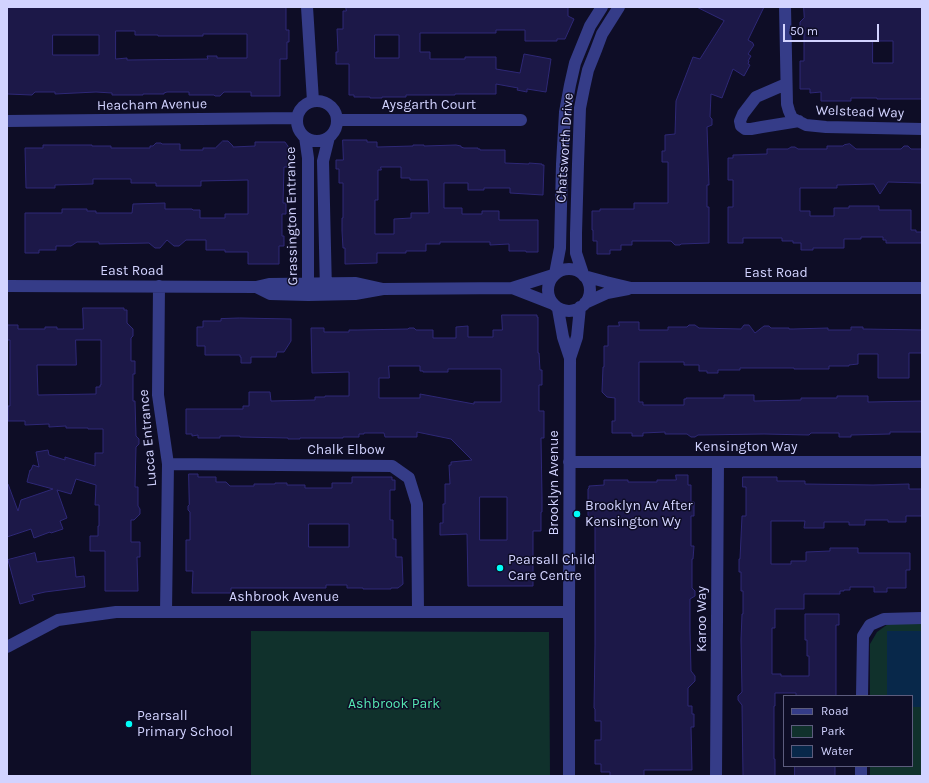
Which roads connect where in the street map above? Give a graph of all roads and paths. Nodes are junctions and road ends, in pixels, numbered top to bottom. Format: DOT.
graph roads {
  1 [pos="307,7"];
  2 [pos="602,7"];
  3 [pos="785,7"];
  4 [pos="613,9"];
  5 [pos="786,84"];
  6 [pos="313,101"];
  7 [pos="297,118"];
  8 [pos="337,120"];
  9 [pos="521,120"];
  10 [pos="7,121"];
  11 [pos="798,122"];
  12 [pos="922,129"];
  13 [pos="305,137"];
  14 [pos="329,137"];
  15 [pos="562,164"];
  16 [pos="578,164"];
  17 [pos="554,275"];
  18 [pos="584,275"];
  19 [pos="7,286"];
  20 [pos="159,286"];
  21 [pos="512,288"];
  22 [pos="631,288"];
  23 [pos="922,288"];
  24 [pos="308,289"];
  25 [pos="326,289"];
  26 [pos="583,305"];
  27 [pos="556,306"];
  28 [pos="570,358"];
  29 [pos="569,462"];
  30 [pos="718,462"];
  31 [pos="922,462"];
  32 [pos="168,464"];
  33 [pos="166,612"];
  34 [pos="418,612"];
  35 [pos="569,612"];
  36 [pos="922,618"];
  37 [pos="7,647"];
  38 [pos="862,695"];
  39 [pos="569,776"];
  40 [pos="716,776"];
  1 -- 6 [label="street"];
  2 -- 15 [label="street, Chatsworth Drive"];
  3 -- 5 [label="street, Welstead Way"];
  4 -- 16 [label="street, Chatsworth Drive"];
  5 -- 11 [label="street, Welstead Way"];
  5 -- 11 [label="street, Welstead Way"];
  6 -- 7 [label="street"];
  6 -- 8 [label="street"];
  7 -- 10 [label="street, Heacham Avenue"];
  7 -- 13 [label="street"];
  8 -- 9 [label="street, Aysgarth Court"];
  8 -- 14 [label="street"];
  11 -- 12 [label="street, Welstead Way"];
  13 -- 14 [label="street"];
  13 -- 24 [label="street, Grassington Entrance"];
  14 -- 25 [label="street"];
  15 -- 16 [label="street"];
  15 -- 17 [label="street, Chatsworth Drive"];
  16 -- 18 [label="street, Chatsworth Drive"];
  17 -- 18 [label="street"];
  17 -- 21 [label="street, East Road"];
  17 -- 27 [label="street"];
  18 -- 22 [label="street, East Road"];
  18 -- 26 [label="street"];
  19 -- 20 [label="street, East Road"];
  20 -- 24 [label="street, East Road"];
  20 -- 32 [label="street, Lucca Entrance"];
  21 -- 25 [label="street, East Road"];
  21 -- 27 [label="street, East Road"];
  22 -- 23 [label="street, East Road"];
  22 -- 26 [label="street, East Road"];
  24 -- 25 [label="street, East Road"];
  26 -- 27 [label="street"];
  26 -- 28 [label="street, Brooklyn Avenue"];
  27 -- 28 [label="street, Brooklyn Avenue"];
  28 -- 29 [label="street, Brooklyn Avenue"];
  29 -- 30 [label="street, Kensington Way"];
  29 -- 35 [label="street, Brooklyn Avenue"];
  30 -- 31 [label="street, Kensington Way"];
  30 -- 40 [label="street, Karoo Way"];
  32 -- 33 [label="street, Lucca Entrance"];
  32 -- 34 [label="street, Chalk Elbow"];
  33 -- 34 [label="street, Ashbrook Avenue"];
  33 -- 37 [label="street, Ashbrook Avenue"];
  34 -- 35 [label="street, Ashbrook Avenue"];
  35 -- 39 [label="street, Brooklyn Avenue"];
  36 -- 38 [label="street"];
}
